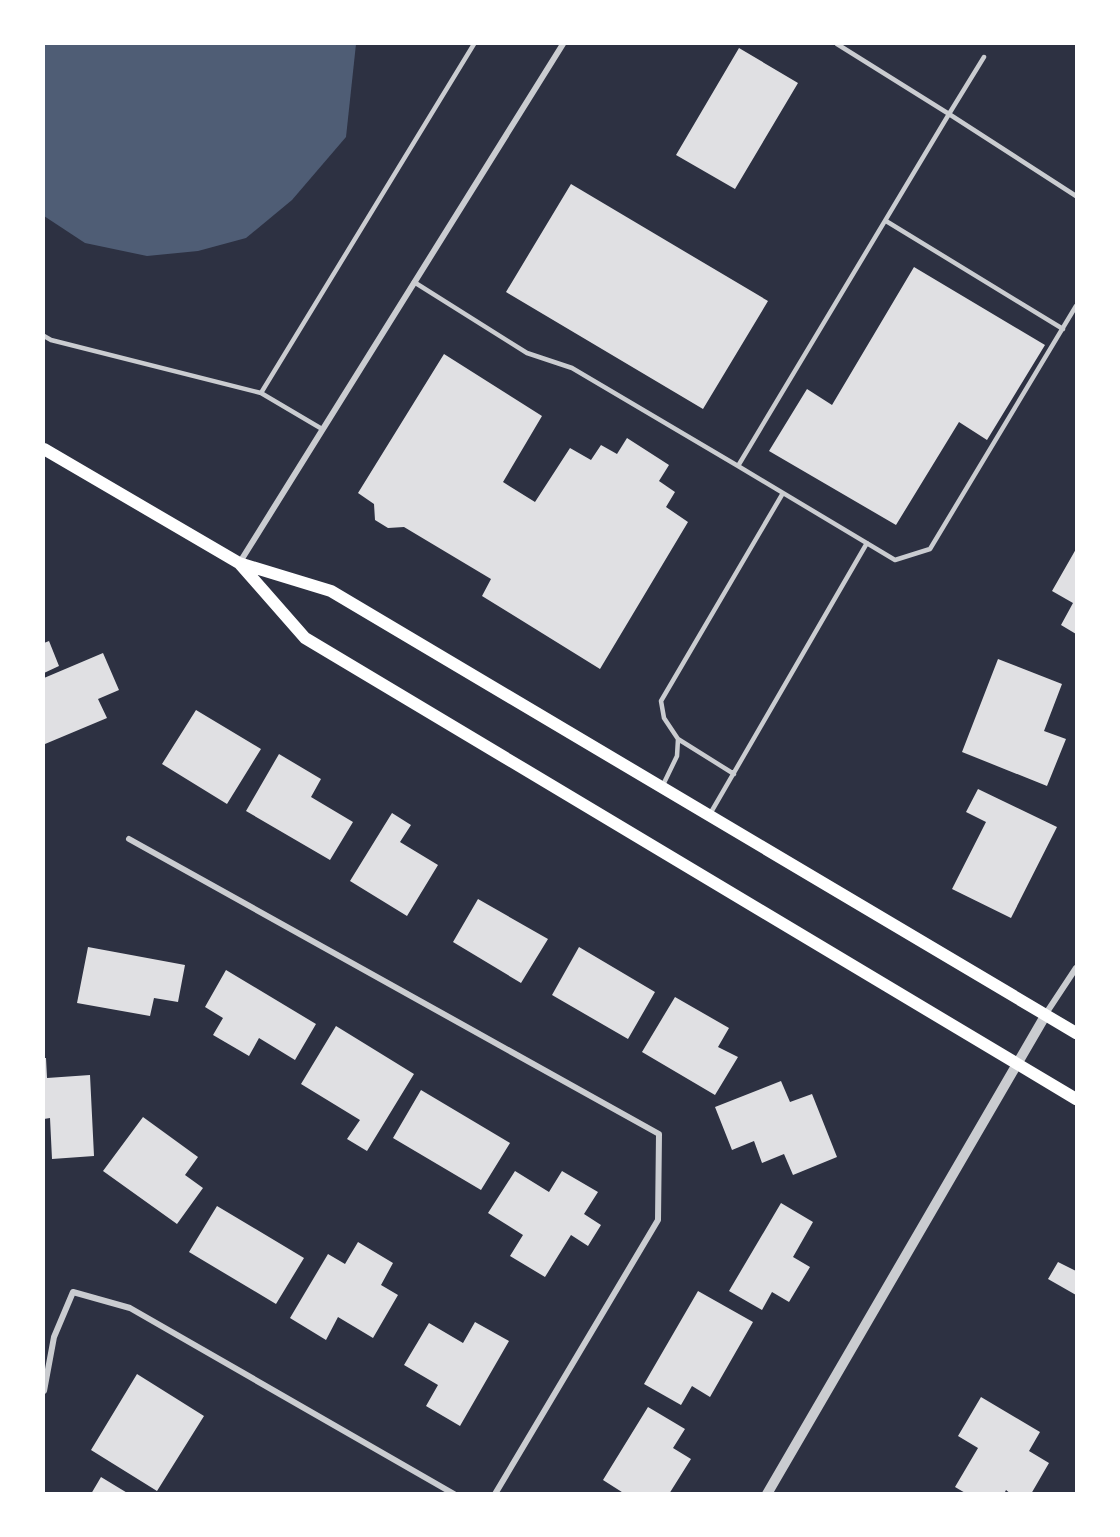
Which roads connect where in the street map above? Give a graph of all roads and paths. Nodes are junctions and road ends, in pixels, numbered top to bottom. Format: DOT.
graph roads {
  1 [pos="474,44"];
  2 [pos="563,44"];
  3 [pos="837,44"];
  4 [pos="984,57"];
  5 [pos="949,114"];
  6 [pos="1077,196"];
  7 [pos="886,221"];
  8 [pos="414,282"];
  9 [pos="1077,306"];
  10 [pos="1063,329"];
  11 [pos="44,336"];
  12 [pos="261,393"];
  13 [pos="322,429"];
  14 [pos="44,449"];
  15 [pos="738,466"];
  16 [pos="783,493"];
  17 [pos="867,543"];
  18 [pos="239,563"];
  19 [pos="678,739"];
  20 [pos="734,774"];
  21 [pos="661,788"];
  22 [pos="709,817"];
  23 [pos="129,839"];
  24 [pos="1077,968"];
  25 [pos="1045,1016"];
  26 [pos="1077,1033"];
  27 [pos="1016,1065"];
  28 [pos="1077,1099"];
  29 [pos="44,1391"];
  30 [pos="454,1494"];
  31 [pos="495,1494"];
  32 [pos="767,1494"];
  1 -- 12 [label="lane"];
  2 -- 8 [label="street"];
  3 -- 5 [label="lane"];
  4 -- 5 [label="lane"];
  5 -- 6 [label="lane"];
  5 -- 7 [label="lane"];
  7 -- 10 [label="lane"];
  7 -- 15 [label="lane"];
  8 -- 13 [label="street"];
  8 -- 15 [label="lane"];
  9 -- 10 [label="lane"];
  10 -- 17 [label="lane"];
  11 -- 12 [label="lane"];
  12 -- 13 [label="lane"];
  13 -- 18 [label="street"];
  14 -- 18 [label="main road"];
  15 -- 16 [label="lane"];
  16 -- 17 [label="lane"];
  16 -- 19 [label="lane"];
  17 -- 20 [label="lane"];
  18 -- 21 [label="main road"];
  18 -- 27 [label="main road"];
  19 -- 20 [label="lane"];
  19 -- 21 [label="lane"];
  20 -- 22 [label="lane"];
  21 -- 22 [label="main road"];
  22 -- 25 [label="main road"];
  23 -- 31 [label="street"];
  24 -- 25 [label="street"];
  25 -- 26 [label="main road"];
  25 -- 27 [label="street"];
  27 -- 28 [label="main road"];
  27 -- 32 [label="street"];
  29 -- 30 [label="street"];
}
